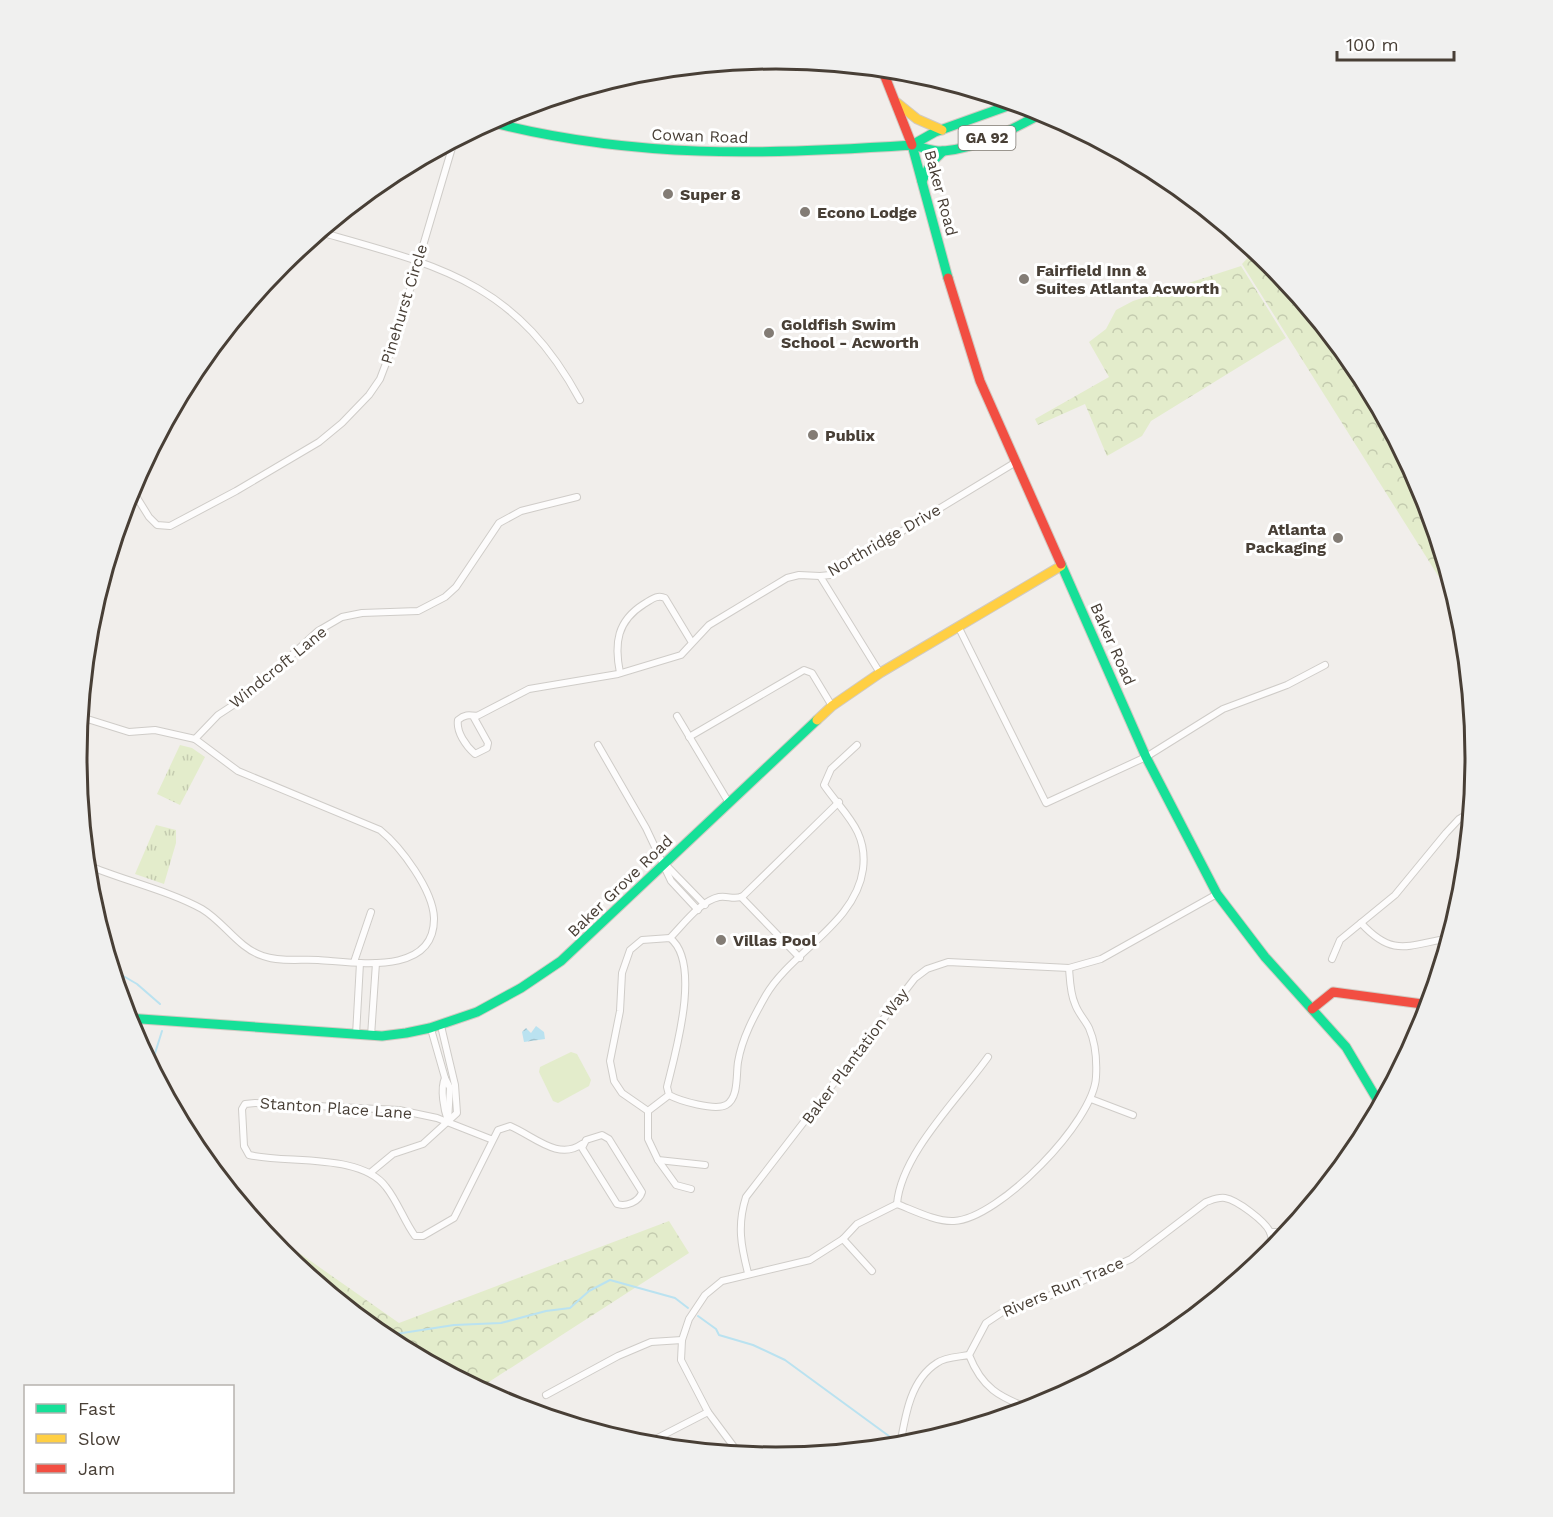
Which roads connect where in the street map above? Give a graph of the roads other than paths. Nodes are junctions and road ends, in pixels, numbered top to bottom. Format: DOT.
graph roads {
  1 [pos="886,78"];
  2 [pos="895,102"];
  3 [pos="1003,108"];
  4 [pos="1032,118"];
  5 [pos="504,125"];
  6 [pos="942,129"];
  7 [pos="912,145"];
  8 [pos="451,151"];
  9 [pos="943,151"];
  10 [pos="922,181"];
  11 [pos="329,234"];
  12 [pos="417,260"];
  13 [pos="580,400"];
  14 [pos="1016,462"];
  15 [pos="577,497"];
  16 [pos="138,499"];
  17 [pos="1061,566"];
  18 [pos="820,576"];
  19 [pos="958,626"];
  20 [pos="691,641"];
  21 [pos="1326,665"];
  22 [pos="620,673"];
  23 [pos="880,673"];
  24 [pos="832,706"];
  25 [pos="473,716"];
  26 [pos="677,716"];
  27 [pos="88,719"];
  28 [pos="690,737"];
  29 [pos="195,739"];
  30 [pos="598,745"];
  31 [pos="857,745"];
  32 [pos="1146,757"];
  33 [pos="839,802"];
  34 [pos="729,803"];
  35 [pos="1464,816"];
  36 [pos="665,864"];
  37 [pos="96,869"];
  38 [pos="1217,894"];
  39 [pos="741,897"];
  40 [pos="705,905"];
  41 [pos="698,910"];
  42 [pos="371,912"];
  43 [pos="1361,923"];
  44 [pos="670,938"];
  45 [pos="1442,939"];
  46 [pos="800,958"];
  47 [pos="1332,959"];
  48 [pos="357,963"];
  49 [pos="376,963"];
  50 [pos="1069,968"];
  51 [pos="1421,1004"];
  52 [pos="1312,1009"];
  53 [pos="138,1019"];
  54 [pos="436,1027"];
  55 [pos="356,1035"];
  56 [pos="371,1036"];
  57 [pos="988,1057"];
  58 [pos="669,1095"];
  59 [pos="1377,1098"];
  60 [pos="1091,1100"];
  61 [pos="648,1111"];
  62 [pos="1133,1115"];
  63 [pos="448,1121"];
  64 [pos="493,1140"];
  65 [pos="582,1144"];
  66 [pos="658,1160"];
  67 [pos="705,1165"];
  68 [pos="370,1173"];
  69 [pos="691,1190"];
  70 [pos="897,1204"];
  71 [pos="1270,1232"];
  72 [pos="1277,1232"];
  73 [pos="843,1239"];
  74 [pos="1271,1239"];
  75 [pos="872,1271"];
  76 [pos="748,1274"];
  77 [pos="682,1340"];
  78 [pos="969,1354"];
  79 [pos="546,1395"];
  80 [pos="1019,1403"];
  81 [pos="708,1412"];
  82 [pos="902,1436"];
  83 [pos="658,1438"];
  84 [pos="734,1447"];
  1 -- 2 [label="main road, Baker Road"];
  2 -- 6 [label="main road"];
  2 -- 7 [label="main road, Baker Road"];
  3 -- 6 [label="main road, GA 92"];
  4 -- 9 [label="main road, GA 92"];
  5 -- 7 [label="main road, Cowan Road"];
  6 -- 7 [label="main road, GA 92"];
  7 -- 9 [label="main road, GA 92"];
  7 -- 10 [label="main road, Baker Road"];
  8 -- 12 [label="street, Pinehurst Circle"];
  9 -- 10 [label="main road"];
  10 -- 14 [label="main road, Baker Road"];
  11 -- 12 [label="street"];
  12 -- 13 [label="street"];
  12 -- 16 [label="street, Pinehurst Circle"];
  14 -- 17 [label="main road, Baker Road"];
  14 -- 18 [label="street, Northridge Drive"];
  15 -- 29 [label="street, Windcroft Lane"];
  17 -- 19 [label="main road, Baker Grove Road"];
  17 -- 32 [label="main road, Baker Road"];
  18 -- 20 [label="street"];
  18 -- 23 [label="street, Northridge Drive"];
  19 -- 23 [label="main road, Baker Grove Road"];
  19 -- 32 [label="street"];
  20 -- 22 [label="street"];
  20 -- 22 [label="street"];
  21 -- 32 [label="street"];
  22 -- 25 [label="street"];
  23 -- 24 [label="main road, Baker Grove Road"];
  24 -- 28 [label="street"];
  24 -- 34 [label="main road, Baker Grove Road"];
  25 -- 25 [label="street"];
  26 -- 28 [label="street"];
  27 -- 29 [label="street"];
  28 -- 34 [label="street"];
  29 -- 49 [label="street"];
  30 -- 36 [label="street"];
  31 -- 33 [label="street"];
  32 -- 38 [label="main road, Baker Road"];
  33 -- 39 [label="street"];
  33 -- 46 [label="street"];
  34 -- 36 [label="main road, Baker Grove Road"];
  35 -- 43 [label="street"];
  36 -- 40 [label="street"];
  36 -- 41 [label="street"];
  36 -- 54 [label="main road, Baker Grove Road"];
  37 -- 48 [label="street"];
  38 -- 50 [label="street, Baker Plantation Way"];
  38 -- 52 [label="main road, Baker Road"];
  39 -- 40 [label="street"];
  39 -- 46 [label="street"];
  40 -- 41 [label="street"];
  41 -- 44 [label="street"];
  42 -- 48 [label="street"];
  43 -- 45 [label="street"];
  43 -- 47 [label="street"];
  44 -- 58 [label="street"];
  44 -- 61 [label="street"];
  46 -- 58 [label="street"];
  48 -- 49 [label="street"];
  48 -- 55 [label="street"];
  49 -- 56 [label="street"];
  50 -- 60 [label="street"];
  50 -- 76 [label="street, Baker Plantation Way"];
  51 -- 52 [label="main road"];
  52 -- 59 [label="main road, Baker Road"];
  53 -- 55 [label="main road, Baker Grove Road"];
  54 -- 56 [label="main road, Baker Grove Road"];
  54 -- 63 [label="street"];
  54 -- 63 [label="street"];
  55 -- 56 [label="main road, Baker Grove Road"];
  57 -- 70 [label="street"];
  58 -- 61 [label="street"];
  60 -- 62 [label="street"];
  60 -- 70 [label="street"];
  61 -- 66 [label="street"];
  63 -- 64 [label="street"];
  63 -- 68 [label="street"];
  63 -- 68 [label="street, Stanton Place Lane"];
  64 -- 65 [label="street"];
  64 -- 68 [label="street, Stanton Place Lane"];
  65 -- 65 [label="street"];
  66 -- 67 [label="street"];
  66 -- 69 [label="street"];
  70 -- 73 [label="street"];
  71 -- 72 [label="street"];
  71 -- 74 [label="street"];
  71 -- 78 [label="street, Rivers Run Trace"];
  73 -- 75 [label="street"];
  73 -- 76 [label="street"];
  76 -- 77 [label="street"];
  77 -- 79 [label="street"];
  77 -- 81 [label="street"];
  78 -- 80 [label="street"];
  78 -- 82 [label="street"];
  81 -- 83 [label="street"];
  81 -- 84 [label="street"];
}
